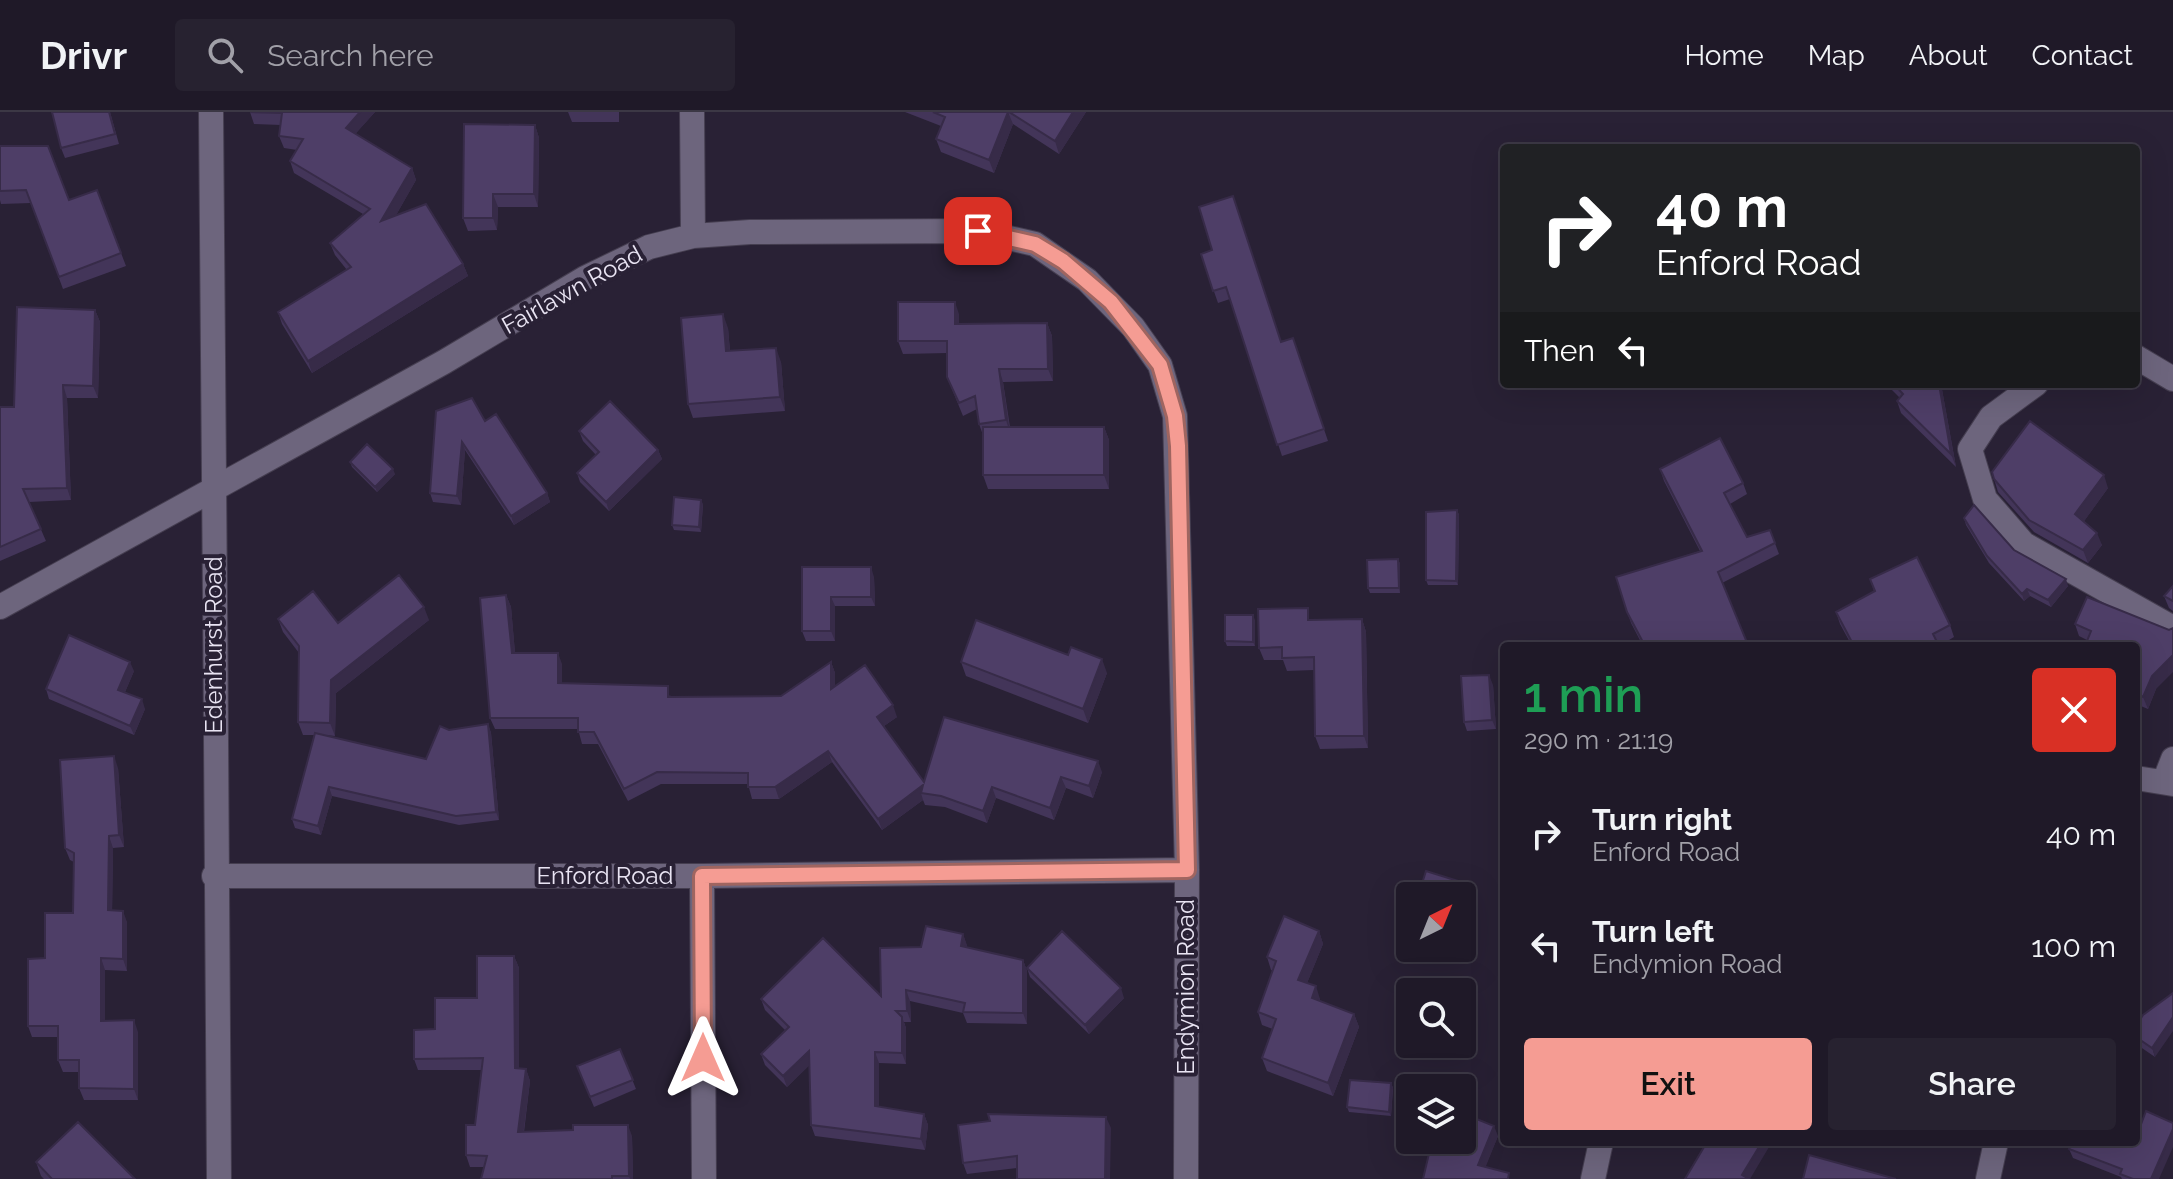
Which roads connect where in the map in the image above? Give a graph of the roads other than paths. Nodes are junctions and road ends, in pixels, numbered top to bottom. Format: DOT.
graph roads {
  1 [pos="211,112"];
  2 [pos="692,112"];
  3 [pos="693,236"];
  4 [pos="2140,359"];
  5 [pos="1160,365"];
  6 [pos="2173,379"];
  7 [pos="2031,388"];
  8 [pos="218,485"];
  9 [pos="0,607"];
  10 [pos="2173,628"];
  11 [pos="2170,775"];
  12 [pos="2140,778"];
  13 [pos="1187,870"];
  14 [pos="214,876"];
  15 [pos="702,876"];
  16 [pos="1600,1146"];
  17 [pos="1995,1146"];
  18 [pos="219,1179"];
  19 [pos="704,1179"];
  20 [pos="1186,1179"];
  21 [pos="1593,1179"];
  22 [pos="1988,1179"];
  1 -- 8 [label="street, Edenhurst Road"];
  2 -- 3 [label="street"];
  3 -- 5 [label="street, Fairlawn Road"];
  3 -- 8 [label="street, Fairlawn Road"];
  4 -- 6 [label="street"];
  5 -- 13 [label="street, Endymion Road"];
  7 -- 10 [label="street"];
  8 -- 9 [label="street, Fairlawn Road"];
  8 -- 14 [label="street, Edenhurst Road"];
  11 -- 12 [label="street"];
  13 -- 15 [label="street, Enford Road"];
  13 -- 20 [label="street, Endymion Road"];
  14 -- 15 [label="street, Enford Road"];
  14 -- 18 [label="street, Edenhurst Road"];
  15 -- 19 [label="street"];
  16 -- 21 [label="street"];
  17 -- 22 [label="street"];
}
